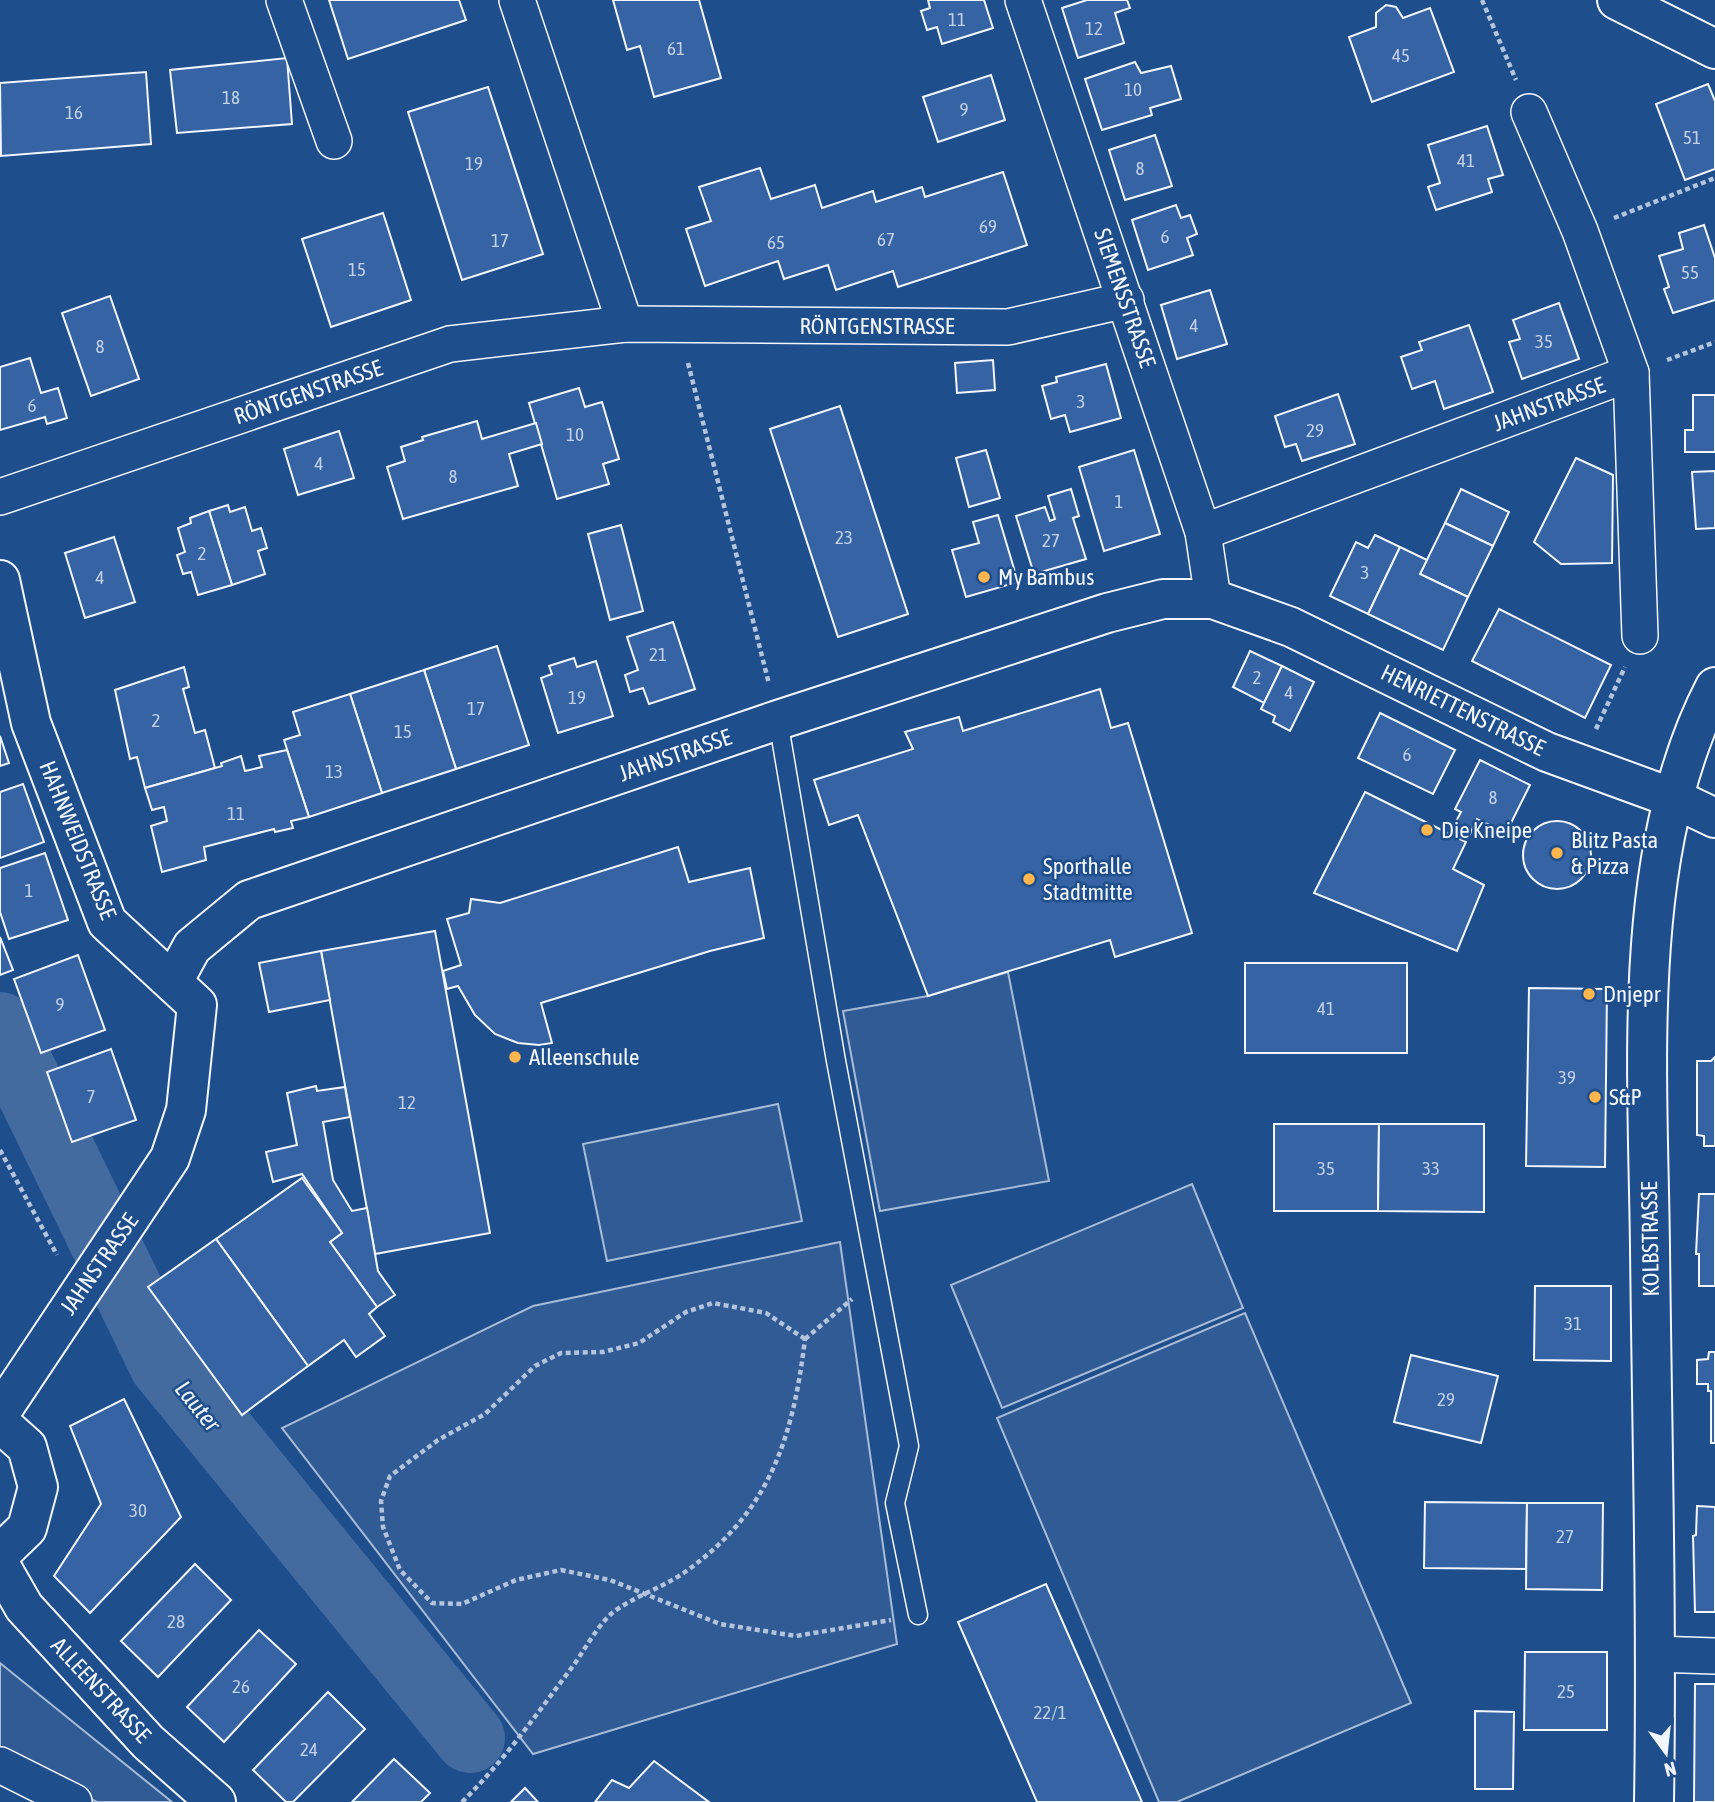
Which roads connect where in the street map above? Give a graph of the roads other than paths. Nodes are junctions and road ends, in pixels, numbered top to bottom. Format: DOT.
graph roads {
  1 [pos="285,0"];
  2 [pos="517,0"];
  3 [pos="1023,0"];
  4 [pos="1617,0"];
  5 [pos="1715,49"];
  6 [pos="1530,112"];
  7 [pos="334,141"];
  8 [pos="1126,300"];
  9 [pos="625,324"];
  10 [pos="1631,373"];
  11 [pos="0,497"];
  12 [pos="1203,533"];
  13 [pos="0,580"];
  14 [pos="1213,599"];
  15 [pos="1640,636"];
  16 [pos="1715,687"];
  17 [pos="778,720"];
  18 [pos="1673,798"];
  19 [pos="1715,818"];
  20 [pos="174,980"];
  21 [pos="186,1110"];
  22 [pos="0,1413"];
  23 [pos="0,1423"];
  24 [pos="0,1554"];
  25 [pos="0,1565"];
  26 [pos="918,1615"];
  27 [pos="1654,1654"];
  28 [pos="1715,1656"];
  29 [pos="0,1765"];
  30 [pos="74,1802"];
  31 [pos="216,1802"];
  32 [pos="1654,1802"];
  1 -- 7 [label="street"];
  2 -- 9 [label="street"];
  3 -- 8 [label="street, SIEMENSSTRASSE"];
  4 -- 5 [label="street"];
  6 -- 10 [label="street, JAHNSTRASSE"];
  8 -- 9 [label="street, RÖNTGENSTRASSE"];
  8 -- 12 [label="street, SIEMENSSTRASSE"];
  9 -- 11 [label="street, RÖNTGENSTRASSE"];
  10 -- 12 [label="street, JAHNSTRASSE"];
  10 -- 15 [label="street"];
  12 -- 14 [label="street, SIEMENSSTRASSE"];
  13 -- 20 [label="street, HAHNWEIDSTRASSE"];
  14 -- 17 [label="street, JAHNSTRASSE"];
  14 -- 18 [label="street, HENRIETTENSTRASSE"];
  16 -- 18 [label="street, KOLBSTRASSE"];
  17 -- 20 [label="street, JAHNSTRASSE"];
  17 -- 26 [label="lane"];
  18 -- 19 [label="street, HENRIETTENSTRASSE"];
  18 -- 27 [label="street, KOLBSTRASSE"];
  20 -- 21 [label="street, HAHNWEIDSTRASSE"];
  21 -- 22 [label="street, JAHNSTRASSE"];
  23 -- 24 [label="street"];
  25 -- 31 [label="street, ALLEENSTRASSE"];
  27 -- 28 [label="street"];
  27 -- 32 [label="street, KOLBSTRASSE"];
  29 -- 30 [label="street"];
}
